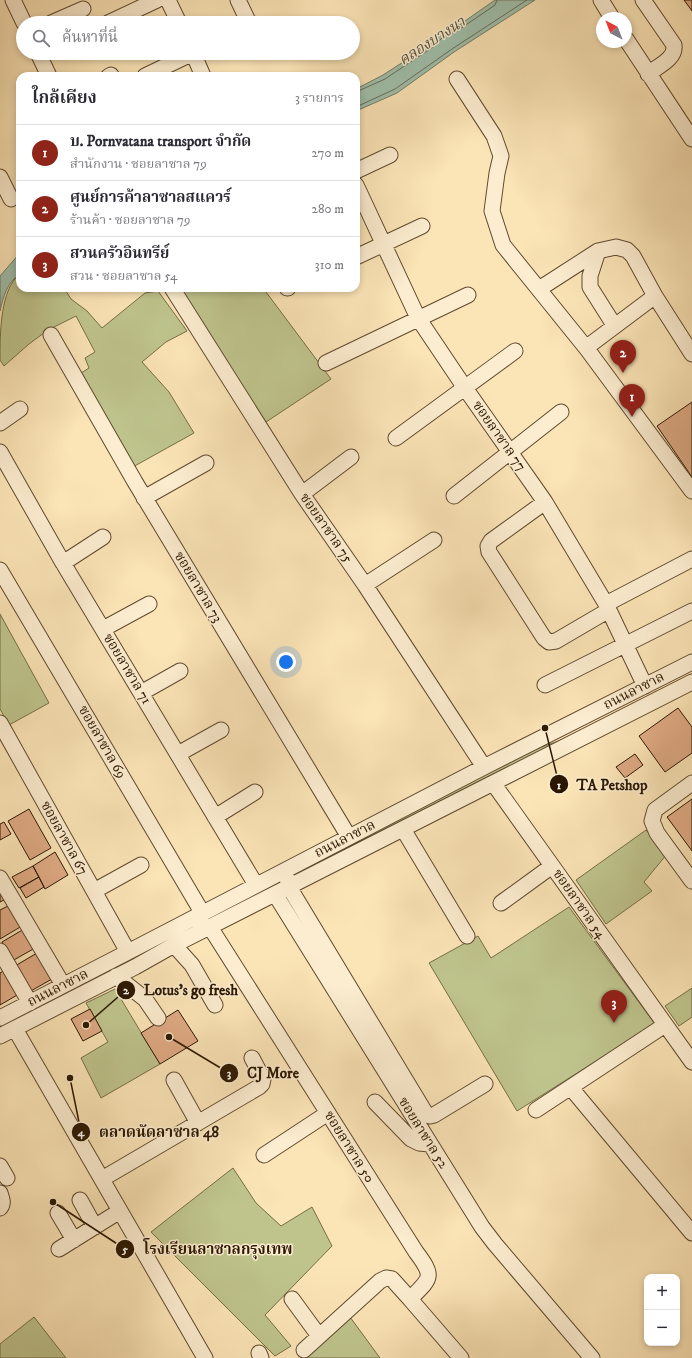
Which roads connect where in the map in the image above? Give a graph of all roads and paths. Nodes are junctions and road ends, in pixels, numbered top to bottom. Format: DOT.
graph roads {
  1 [pos="12,0"];
  2 [pos="157,0"];
  3 [pos="168,0"];
  4 [pos="238,0"];
  5 [pos="601,0"];
  6 [pos="643,0"];
  7 [pos="83,8"];
  8 [pos="608,12"];
  9 [pos="20,16"];
  10 [pos="66,16"];
  11 [pos="123,16"];
  12 [pos="176,16"];
  13 [pos="246,16"];
  14 [pos="632,48"];
  15 [pos="41,60"];
  16 [pos="178,60"];
  17 [pos="196,60"];
  18 [pos="47,72"];
  19 [pos="153,72"];
  20 [pos="201,72"];
  21 [pos="648,74"];
  22 [pos="457,80"];
  23 [pos="692,139"];
  24 [pos="390,155"];
  25 [pos="360,169"];
  26 [pos="0,177"];
  27 [pos="360,193"];
  28 [pos="11,199"];
  29 [pos="422,226"];
  30 [pos="384,244"];
  31 [pos="598,251"];
  32 [pos="360,255"];
  33 [pos="539,289"];
  34 [pos="175,292"];
  35 [pos="468,295"];
  36 [pos="655,296"];
  37 [pos="418,318"];
  38 [pos="614,326"];
  39 [pos="51,335"];
  40 [pos="587,349"];
  41 [pos="515,351"];
  42 [pos="692,354"];
  43 [pos="326,363"];
  44 [pos="465,388"];
  45 [pos="20,409"];
  46 [pos="561,412"];
  47 [pos="0,423"];
  48 [pos="396,438"];
  49 [pos="0,452"];
  50 [pos="511,452"];
  51 [pos="351,457"];
  52 [pos="206,463"];
  53 [pos="692,491"];
  54 [pos="302,494"];
  55 [pos="454,496"];
  56 [pos="144,498"];
  57 [pos="545,502"];
  58 [pos="104,537"];
  59 [pos="434,540"];
  60 [pos="692,559"];
  61 [pos="63,563"];
  62 [pos="0,570"];
  63 [pos="365,585"];
  64 [pos="149,604"];
  65 [pos="608,607"];
  66 [pos="692,611"];
  67 [pos="103,629"];
  68 [pos="626,644"];
  69 [pos="692,662"];
  70 [pos="180,671"];
  71 [pos="692,682"];
  72 [pos="546,685"];
  73 [pos="645,686"];
  74 [pos="675,690"];
  75 [pos="141,693"];
  76 [pos="0,723"];
  77 [pos="221,730"];
  78 [pos="545,736"];
  79 [pos="178,754"];
  80 [pos="484,767"];
  81 [pos="493,783"];
  82 [pos="692,784"];
  83 [pos="255,792"];
  84 [pos="215,817"];
  85 [pos="403,829"];
  86 [pos="349,837"];
  87 [pos="366,847"];
  88 [pos="141,865"];
  89 [pos="291,866"];
  90 [pos="552,866"];
  91 [pos="0,878"];
  92 [pos="692,881"];
  93 [pos="256,885"];
  94 [pos="282,890"];
  95 [pos="94,891"];
  96 [pos="501,903"];
  97 [pos="218,906"];
  98 [pos="203,914"];
  99 [pos="210,927"];
  100 [pos="467,936"];
  101 [pos="174,945"];
  102 [pos="132,950"];
  103 [pos="0,951"];
  104 [pos="116,976"];
  105 [pos="63,985"];
  106 [pos="30,1003"];
  107 [pos="215,1005"];
  108 [pos="0,1018"];
  109 [pos="158,1018"];
  110 [pos="665,1025"];
  111 [pos="15,1028"];
  112 [pos="0,1036"];
  113 [pos="252,1058"];
  114 [pos="692,1062"];
  115 [pos="174,1080"];
  116 [pos="484,1084"];
  117 [pos="571,1088"];
  118 [pos="375,1102"];
  119 [pos="536,1110"];
  120 [pos="328,1113"];
  121 [pos="198,1123"];
  122 [pos="429,1144"];
  123 [pos="264,1155"];
  124 [pos="102,1179"];
  125 [pos="0,1193"];
  126 [pos="80,1200"];
  127 [pos="0,1208"];
  128 [pos="120,1211"];
  129 [pos="58,1213"];
  130 [pos="95,1227"];
  131 [pos="692,1233"];
  132 [pos="74,1240"];
  133 [pos="59,1249"];
  134 [pos="292,1299"];
  135 [pos="410,1299"];
  136 [pos="319,1336"];
  137 [pos="304,1350"];
  138 [pos="205,1358"];
  139 [pos="461,1358"];
  140 [pos="592,1358"];
  1 -- 9 [label="street"];
  2 -- 11 [label="street"];
  3 -- 12 [label="street"];
  4 -- 13 [label="street"];
  5 -- 8 [label="street"];
  6 -- 21 [label="street"];
  7 -- 10 [label="street"];
  14 -- 21 [label="street"];
  15 -- 18 [label="street"];
  16 -- 19 [label="street"];
  17 -- 20 [label="street"];
  21 -- 23 [label="street"];
  22 -- 33 [label="street"];
  24 -- 25 [label="street"];
  26 -- 28 [label="street"];
  27 -- 30 [label="street, ซอยลาซาล 77"];
  29 -- 30 [label="street"];
  30 -- 32 [label="street"];
  30 -- 37 [label="street, ซอยลาซาล 77"];
  31 -- 33 [label="street"];
  31 -- 36 [label="street"];
  31 -- 38 [label="street"];
  33 -- 40 [label="street"];
  34 -- 54 [label="street, ซอยลาซาล 75"];
  35 -- 37 [label="street"];
  36 -- 38 [label="street"];
  36 -- 42 [label="street"];
  37 -- 43 [label="street"];
  37 -- 44 [label="street, ซอยลาซาล 77"];
  38 -- 40 [label="street"];
  39 -- 56 [label="street, ซอยลาซาล 73"];
  40 -- 53 [label="street"];
  41 -- 44 [label="street"];
  44 -- 48 [label="street"];
  44 -- 50 [label="street, ซอยลาซาล 77"];
  45 -- 47 [label="street"];
  46 -- 50 [label="street"];
  49 -- 61 [label="street, ซอยลาซาล 71"];
  50 -- 55 [label="street"];
  50 -- 57 [label="street, ซอยลาซาล 77"];
  51 -- 54 [label="street"];
  52 -- 56 [label="street"];
  54 -- 63 [label="street, ซอยลาซาล 75"];
  56 -- 86 [label="street, ซอยลาซาล 73"];
  57 -- 65 [label="street, ซอยลาซาล 77"];
  57 -- 65 [label="street"];
  58 -- 61 [label="street"];
  59 -- 63 [label="street"];
  60 -- 65 [label="street"];
  61 -- 67 [label="street, ซอยลาซาล 71"];
  62 -- 98 [label="street, ซอยลาซาล 69"];
  63 -- 80 [label="street, ซอยลาซาล 75"];
  64 -- 67 [label="street"];
  65 -- 68 [label="street, ซอยลาซาล 77"];
  66 -- 68 [label="street"];
  67 -- 75 [label="street, ซอยลาซาล 71"];
  68 -- 72 [label="street"];
  68 -- 73 [label="street, ซอยลาซาล 77"];
  69 -- 73 [label="street, ถนนลาซาล"];
  70 -- 75 [label="street"];
  71 -- 74 [label="street, ถนนลาซาล"];
  73 -- 78 [label="street, ถนนลาซาล"];
  74 -- 78 [label="street"];
  74 -- 81 [label="street, ถนนลาซาล"];
  75 -- 79 [label="street, ซอยลาซาล 71"];
  76 -- 95 [label="street, ซอยลาซาล 67"];
  77 -- 79 [label="street"];
  78 -- 80 [label="street, ถนนลาซาล"];
  79 -- 84 [label="street, ซอยลาซาล 71"];
  80 -- 86 [label="street, ถนนลาซาล"];
  81 -- 85 [label="street, ถนนลาซาล"];
  81 -- 90 [label="street, ซอยลาซาล 54"];
  82 -- 92 [label="street"];
  83 -- 84 [label="street"];
  84 -- 93 [label="street, ซอยลาซาล 71"];
  85 -- 87 [label="street, ถนนลาซาล"];
  85 -- 100 [label="street"];
  86 -- 89 [label="street, ถนนลาซาล"];
  87 -- 89 [label="street"];
  87 -- 94 [label="street, ถนนลาซาล"];
  88 -- 95 [label="street"];
  89 -- 93 [label="street, ถนนลาซาล"];
  89 -- 94 [label="street"];
  90 -- 96 [label="street"];
  90 -- 110 [label="street, ซอยลาซาล 54"];
  91 -- 105 [label="street"];
  93 -- 97 [label="street, ถนนลาซาล"];
  94 -- 97 [label="street"];
  94 -- 99 [label="street, ถนนลาซาล"];
  94 -- 116 [label="street"];
  94 -- 122 [label="street, ซอยลาซาล 52"];
  95 -- 102 [label="street, ซอยลาซาล 67"];
  97 -- 98 [label="street, ถนนลาซาล"];
  98 -- 102 [label="street, ถนนลาซาล"];
  99 -- 101 [label="street, ถนนลาซาล"];
  99 -- 102 [label="street"];
  99 -- 120 [label="street, ซอยลาซาล 50"];
  101 -- 104 [label="street, ถนนลาซาล"];
  101 -- 107 [label="street"];
  102 -- 105 [label="street, ถนนลาซาล"];
  103 -- 106 [label="street"];
  104 -- 109 [label="street"];
  104 -- 111 [label="street, ถนนลาซาล"];
  105 -- 106 [label="street, ถนนลาซาล"];
  106 -- 108 [label="street, ถนนลาซาล"];
  110 -- 114 [label="street, ซอยลาซาล 54"];
  110 -- 117 [label="street"];
  111 -- 112 [label="street, ถนนลาซาล"];
  111 -- 124 [label="street"];
  113 -- 121 [label="street"];
  115 -- 121 [label="street"];
  117 -- 119 [label="street"];
  117 -- 131 [label="street"];
  118 -- 122 [label="street"];
  120 -- 123 [label="street"];
  120 -- 135 [label="street, ซอยลาซาล 50"];
  121 -- 124 [label="street"];
  122 -- 140 [label="street, ซอยลาซาล 52"];
  124 -- 128 [label="street"];
  125 -- 127 [label="street"];
  126 -- 130 [label="street"];
  128 -- 130 [label="street"];
  128 -- 138 [label="street"];
  129 -- 132 [label="street"];
  130 -- 132 [label="street"];
  132 -- 133 [label="street"];
  134 -- 136 [label="street"];
  135 -- 136 [label="street"];
  135 -- 139 [label="street"];
  136 -- 137 [label="street"];
}
